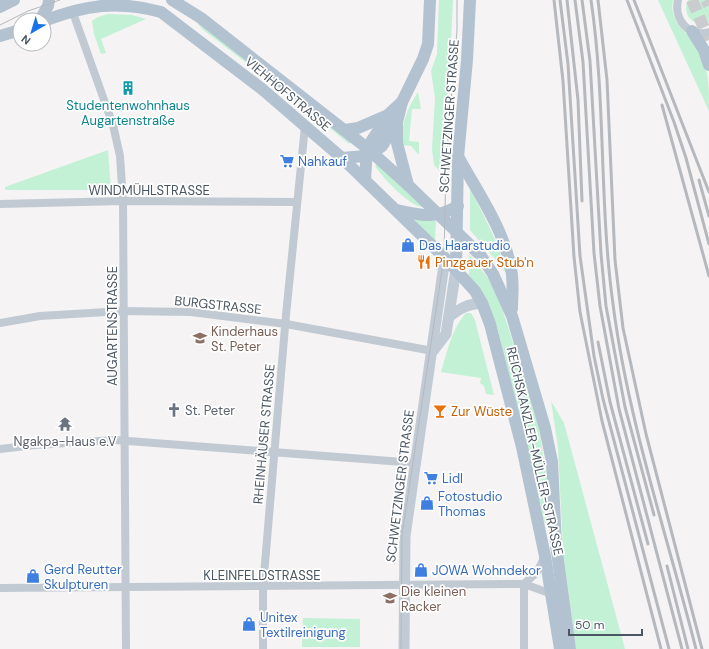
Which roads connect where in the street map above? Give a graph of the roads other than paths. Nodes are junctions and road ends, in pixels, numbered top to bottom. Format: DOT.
graph roads {
  1 [pos="14,0"];
  2 [pos="49,0"];
  3 [pos="430,0"];
  4 [pos="470,0"];
  5 [pos="678,0"];
  6 [pos="178,1"];
  7 [pos="0,7"];
  8 [pos="72,10"];
  9 [pos="45,12"];
  10 [pos="52,18"];
  11 [pos="692,31"];
  12 [pos="12,32"];
  13 [pos="188,32"];
  14 [pos="709,32"];
  15 [pos="0,36"];
  16 [pos="709,65"];
  17 [pos="393,118"];
  18 [pos="305,126"];
  19 [pos="345,130"];
  20 [pos="368,152"];
  21 [pos="458,157"];
  22 [pos="342,158"];
  23 [pos="365,180"];
  24 [pos="408,185"];
  25 [pos="123,201"];
  26 [pos="297,202"];
  27 [pos="0,204"];
  28 [pos="458,206"];
  29 [pos="395,210"];
  30 [pos="438,215"];
  31 [pos="458,233"];
  32 [pos="444,258"];
  33 [pos="456,269"];
  34 [pos="482,303"];
  35 [pos="124,311"];
  36 [pos="512,316"];
  37 [pos="449,317"];
  38 [pos="0,323"];
  39 [pos="286,324"];
  40 [pos="433,351"];
  41 [pos="125,440"];
  42 [pos="0,449"];
  43 [pos="274,451"];
  44 [pos="416,463"];
  45 [pos="545,556"];
  46 [pos="524,584"];
  47 [pos="403,586"];
  48 [pos="262,587"];
  49 [pos="0,588"];
  50 [pos="126,588"];
  51 [pos="552,594"];
  52 [pos="126,649"];
  53 [pos="263,649"];
  54 [pos="404,649"];
  55 [pos="524,649"];
  56 [pos="560,649"];
  57 [pos="570,649"];
  1 -- 7 [label="main road"];
  2 -- 9 [label="main road"];
  3 -- 17 [label="main road"];
  4 -- 21 [label="main road, SCHWETZINGER STRASSE"];
  5 -- 11 [label="street"];
  6 -- 13 [label="main road"];
  6 -- 19 [label="main road, VIEHHOFSTRASSE"];
  8 -- 10 [label="main road, VIEHHOFSTRASSE"];
  8 -- 13 [label="main road, VIEHHOFSTRASSE"];
  8 -- 25 [label="street, AUGARTENSTRASSE"];
  11 -- 14 [label="street"];
  11 -- 16 [label="main road"];
  12 -- 15 [label="main road"];
  13 -- 18 [label="main road, VIEHHOFSTRASSE"];
  17 -- 19 [label="main road"];
  17 -- 20 [label="main road"];
  17 -- 24 [label="main road"];
  18 -- 22 [label="main road, VIEHHOFSTRASSE"];
  18 -- 26 [label="street, RHEINHÄUSER STRASSE"];
  19 -- 20 [label="main road, VIEHHOFSTRASSE"];
  20 -- 22 [label="main road"];
  20 -- 23 [label="main road"];
  20 -- 24 [label="main road, VIEHHOFSTRASSE"];
  21 -- 28 [label="main road, SCHWETZINGER STRASSE"];
  21 -- 36 [label="main road"];
  22 -- 23 [label="main road, VIEHHOFSTRASSE"];
  23 -- 29 [label="main road, VIEHHOFSTRASSE"];
  24 -- 30 [label="main road, VIEHHOFSTRASSE"];
  25 -- 26 [label="street, WINDMÜHLSTRASSE"];
  25 -- 27 [label="street, WINDMÜHLSTRASSE"];
  25 -- 35 [label="street, AUGARTENSTRASSE"];
  26 -- 39 [label="street, RHEINHÄUSER STRASSE"];
  28 -- 30 [label="main road"];
  28 -- 31 [label="main road, SCHWETZINGER STRASSE"];
  29 -- 30 [label="main road"];
  29 -- 32 [label="main road, VIEHHOFSTRASSE"];
  30 -- 31 [label="main road, VIEHHOFSTRASSE"];
  31 -- 33 [label="main road, SCHWETZINGER STRASSE"];
  31 -- 36 [label="main road, REICHSKANZLER-MÜLLER-STRASSE"];
  32 -- 33 [label="main road, VIEHHOFSTRASSE"];
  32 -- 40 [label="street, SCHWETZINGER STRASSE"];
  33 -- 34 [label="main road, REICHSKANZLER-MÜLLER-STRASSE"];
  33 -- 37 [label="street, SCHWETZINGER STRASSE"];
  34 -- 37 [label="street"];
  34 -- 45 [label="main road, REICHSKANZLER-MÜLLER-STRASSE"];
  35 -- 38 [label="street, BURGSTRASSE"];
  35 -- 39 [label="street, BURGSTRASSE"];
  35 -- 41 [label="street, AUGARTENSTRASSE"];
  36 -- 57 [label="main road, REICHSKANZLER-MÜLLER-STRASSE"];
  37 -- 40 [label="street, SCHWETZINGER STRASSE"];
  39 -- 40 [label="street, BURGSTRASSE"];
  39 -- 43 [label="street, RHEINHÄUSER STRASSE"];
  40 -- 44 [label="street, SCHWETZINGER STRASSE"];
  41 -- 42 [label="street"];
  41 -- 43 [label="street"];
  41 -- 50 [label="street, AUGARTENSTRASSE"];
  43 -- 44 [label="street"];
  43 -- 48 [label="street, RHEINHÄUSER STRASSE"];
  44 -- 47 [label="street, SCHWETZINGER STRASSE"];
  45 -- 46 [label="street"];
  45 -- 51 [label="main road, REICHSKANZLER-MÜLLER-STRASSE"];
  46 -- 47 [label="street, KLEINFELDSTRASSE"];
  46 -- 51 [label="street, KLEINFELDSTRASSE"];
  46 -- 55 [label="street"];
  47 -- 48 [label="street, KLEINFELDSTRASSE"];
  47 -- 54 [label="street, SCHWETZINGER STRASSE"];
  48 -- 50 [label="street, KLEINFELDSTRASSE"];
  48 -- 53 [label="street, RHEINHÄUSER STRASSE"];
  49 -- 50 [label="street, KLEINFELDSTRASSE"];
  50 -- 52 [label="street, AUGARTENSTRASSE"];
  51 -- 56 [label="main road, REICHSKANZLER-MÜLLER-STRASSE"];
}
